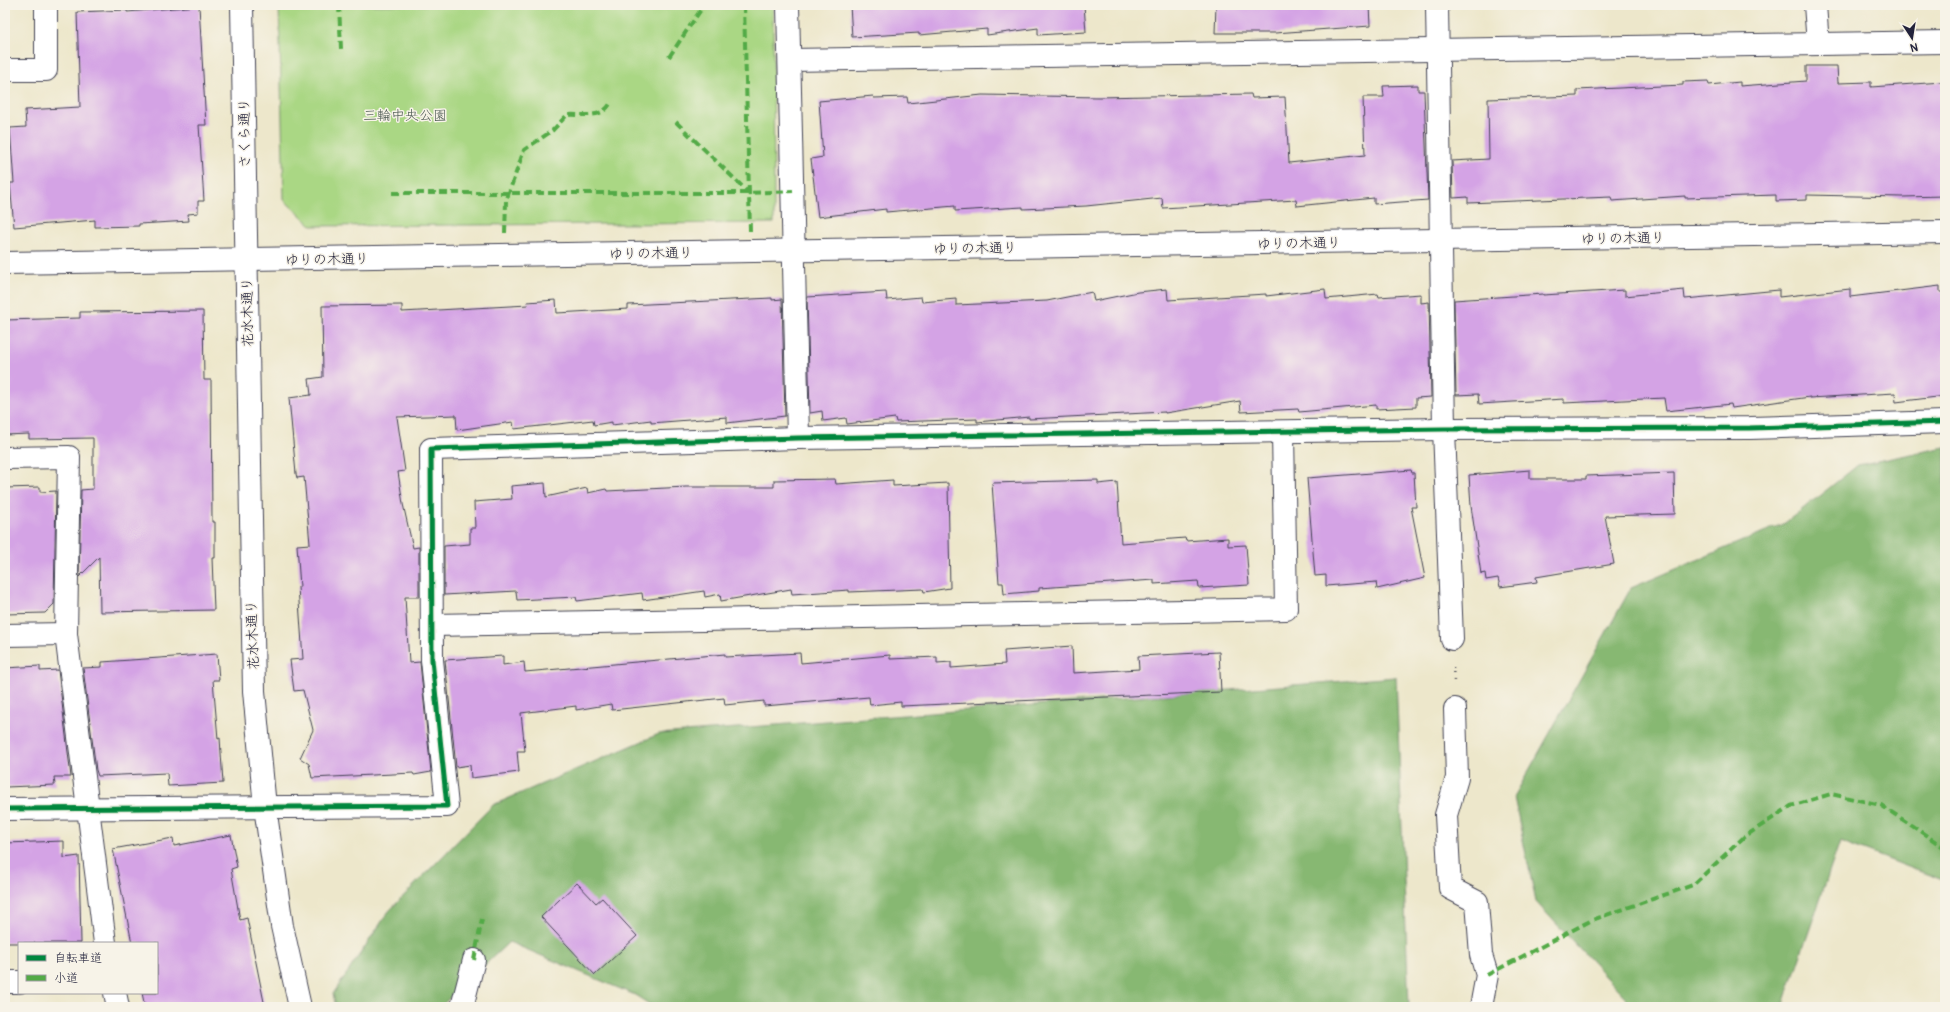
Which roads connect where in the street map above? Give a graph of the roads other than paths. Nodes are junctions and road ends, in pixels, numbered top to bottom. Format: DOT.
graph roads {
  1 [pos="46,5"];
  2 [pos="242,5"];
  3 [pos="788,5"];
  4 [pos="1437,5"];
  5 [pos="1815,5"];
  6 [pos="1945,42"];
  7 [pos="1818,44"];
  8 [pos="1437,50"];
  9 [pos="790,60"];
  10 [pos="5,70"];
  11 [pos="1945,232"];
  12 [pos="1440,241"];
  13 [pos="794,251"];
  14 [pos="246,260"];
  15 [pos="5,263"];
  16 [pos="1945,422"];
  17 [pos="1444,430"];
  18 [pos="1282,432"];
  19 [pos="798,438"];
  20 [pos="5,458"];
  21 [pos="432,625"];
  22 [pos="66,634"];
  23 [pos="5,635"];
  24 [pos="1452,639"];
  25 [pos="1455,709"];
  26 [pos="265,807"];
  27 [pos="89,808"];
  28 [pos="5,810"];
  29 [pos="105,942"];
  30 [pos="474,960"];
  31 [pos="5,982"];
  32 [pos="18,982"];
  33 [pos="115,994"];
  34 [pos="118,1007"];
  35 [pos="300,1007"];
  36 [pos="462,1007"];
  37 [pos="1481,1007"];
  1 -- 10 [label="street"];
  2 -- 14 [label="street, さくら通り"];
  3 -- 9 [label="street"];
  4 -- 8 [label="street"];
  5 -- 7 [label="street"];
  6 -- 7 [label="street"];
  7 -- 8 [label="street"];
  8 -- 9 [label="street"];
  8 -- 12 [label="street"];
  9 -- 13 [label="street"];
  11 -- 12 [label="street, ゆりの木通り"];
  12 -- 13 [label="street, ゆりの木通り"];
  12 -- 17 [label="street"];
  13 -- 14 [label="street, ゆりの木通り"];
  13 -- 19 [label="street"];
  14 -- 15 [label="street, ゆりの木通り"];
  14 -- 26 [label="street, 花水木通り"];
  16 -- 17 [label="street"];
  17 -- 18 [label="street"];
  17 -- 24 [label="street"];
  18 -- 19 [label="street"];
  18 -- 21 [label="street"];
  19 -- 21 [label="street"];
  20 -- 22 [label="street"];
  21 -- 26 [label="street"];
  22 -- 23 [label="street"];
  22 -- 27 [label="street"];
  25 -- 37 [label="street"];
  26 -- 27 [label="street"];
  26 -- 35 [label="street, 花水木通り"];
  27 -- 28 [label="street"];
  27 -- 29 [label="street"];
  30 -- 36 [label="street"];
  31 -- 32 [label="street"];
  33 -- 34 [label="street"];
}
